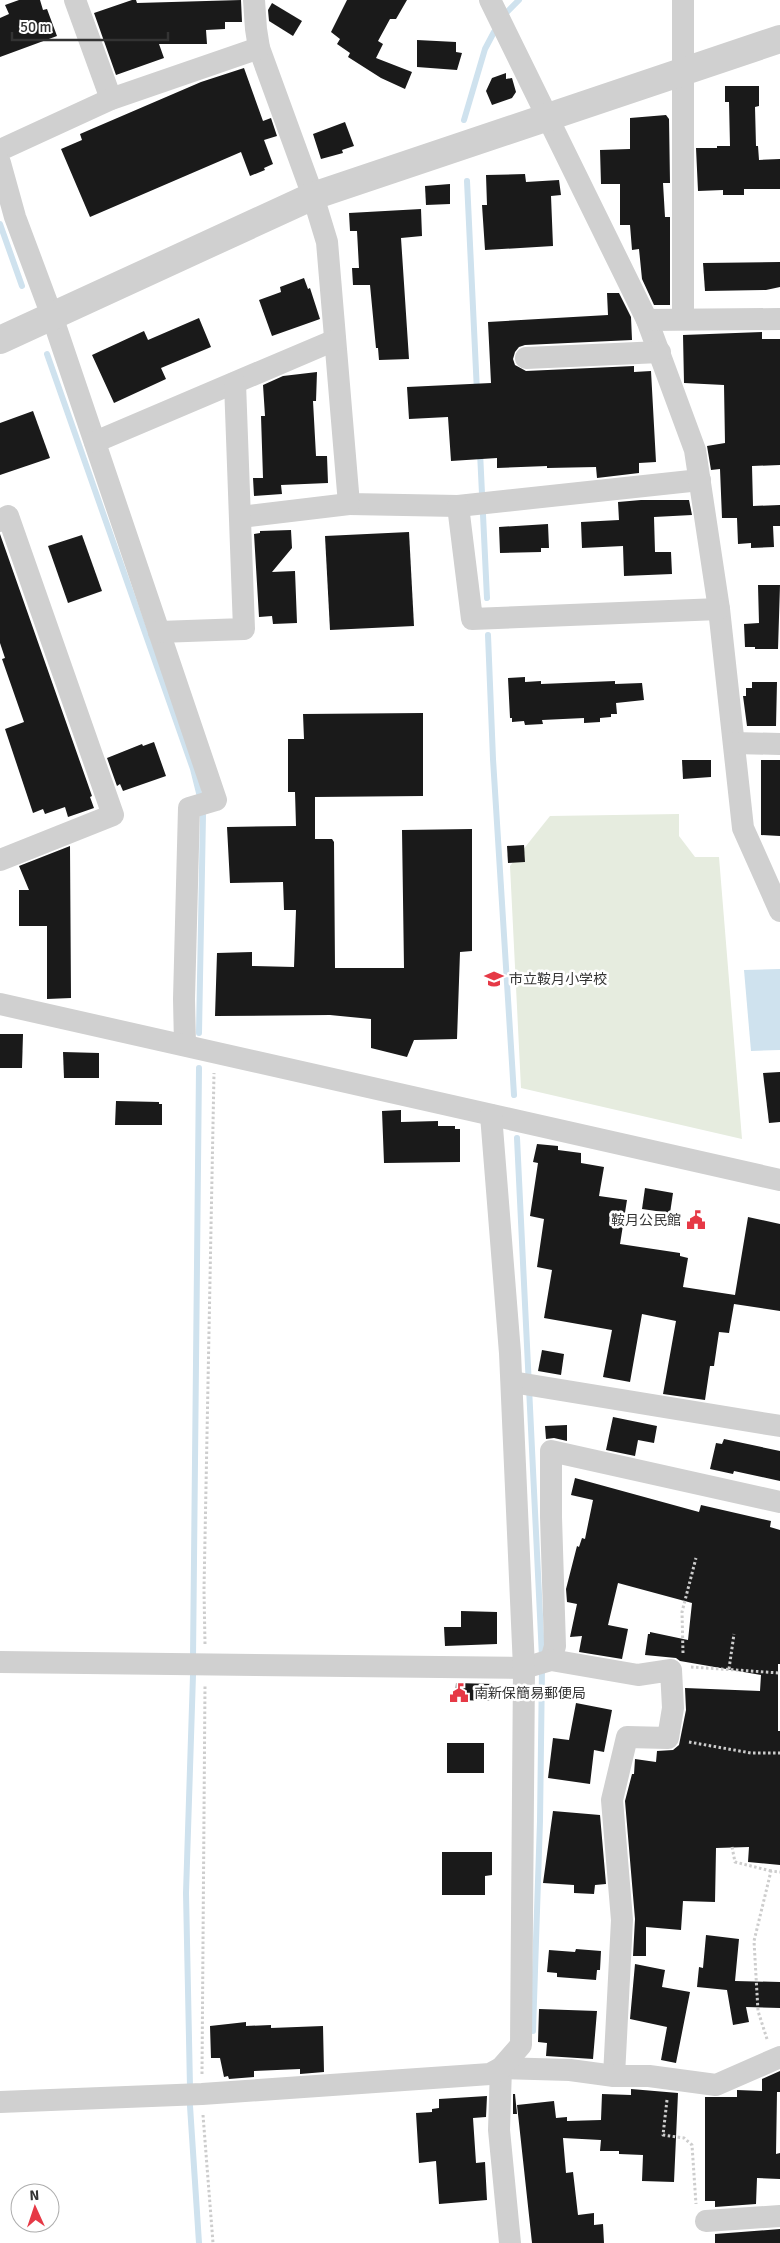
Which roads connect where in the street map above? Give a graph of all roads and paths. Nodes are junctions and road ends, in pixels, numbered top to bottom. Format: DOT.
graph roads {
  1 [pos="75,0"];
  2 [pos="254,0"];
  3 [pos="490,0"];
  4 [pos="683,0"];
  5 [pos="780,39"];
  6 [pos="259,48"];
  7 [pos="682,72"];
  8 [pos="111,99"];
  9 [pos="549,118"];
  10 [pos="0,150"];
  11 [pos="0,163"];
  12 [pos="313,196"];
  13 [pos="52,316"];
  14 [pos="683,318"];
  15 [pos="780,319"];
  16 [pos="647,320"];
  17 [pos="0,340"];
  18 [pos="335,340"];
  19 [pos="660,352"];
  20 [pos="526,358"];
  21 [pos="235,383"];
  22 [pos="95,442"];
  23 [pos="700,480"];
  24 [pos="349,504"];
  25 [pos="474,504"];
  26 [pos="240,517"];
  27 [pos="0,521"];
  28 [pos="718,608"];
  29 [pos="159,632"];
  30 [pos="734,744"];
  31 [pos="780,744"];
  32 [pos="0,860"];
  33 [pos="780,911"];
  34 [pos="0,1004"];
  35 [pos="185,1045"];
  36 [pos="491,1115"];
  37 [pos="780,1180"];
  38 [pos="512,1382"];
  39 [pos="780,1426"];
  40 [pos="780,1502"];
  41 [pos="696,1558"];
  42 [pos="734,1634"];
  43 [pos="551,1660"];
  44 [pos="0,1662"];
  45 [pos="524,1668"];
  46 [pos="677,1668"];
  47 [pos="729,1669"];
  48 [pos="780,1673"];
  49 [pos="668,1738"];
  50 [pos="780,1753"];
  51 [pos="732,1847"];
  52 [pos="771,1871"];
  53 [pos="780,1872"];
  54 [pos="777,2058"];
  55 [pos="501,2068"];
  56 [pos="614,2076"];
  57 [pos="669,2080"];
  58 [pos="0,2102"];
  59 [pos="780,2216"];
  60 [pos="706,2221"];
  61 [pos="510,2243"];
  1 -- 8 [label="street"];
  2 -- 6 [label="street"];
  3 -- 9 [label="street"];
  4 -- 7 [label="street"];
  5 -- 7 [label="street"];
  6 -- 8 [label="street"];
  6 -- 12 [label="street"];
  7 -- 9 [label="street"];
  7 -- 14 [label="street"];
  8 -- 10 [label="street"];
  9 -- 12 [label="street"];
  9 -- 16 [label="street"];
  11 -- 13 [label="street"];
  12 -- 13 [label="street"];
  12 -- 18 [label="street"];
  13 -- 17 [label="street"];
  13 -- 22 [label="street"];
  14 -- 15 [label="street"];
  14 -- 16 [label="street"];
  16 -- 19 [label="street"];
  18 -- 21 [label="street"];
  18 -- 24 [label="street"];
  19 -- 20 [label="street"];
  19 -- 23 [label="street"];
  21 -- 22 [label="street"];
  21 -- 26 [label="street"];
  22 -- 29 [label="street"];
  23 -- 25 [label="street"];
  23 -- 28 [label="street"];
  24 -- 25 [label="street"];
  24 -- 26 [label="street"];
  25 -- 28 [label="street"];
  26 -- 29 [label="street"];
  27 -- 32 [label="street"];
  28 -- 30 [label="street"];
  29 -- 35 [label="street"];
  30 -- 31 [label="street"];
  30 -- 33 [label="street"];
  34 -- 35 [label="street"];
  35 -- 36 [label="street"];
  36 -- 37 [label="street"];
  36 -- 38 [label="street"];
  38 -- 39 [label="street"];
  38 -- 45 [label="street"];
  40 -- 43 [label="street"];
  41 -- 46 [label="path"];
  42 -- 47 [label="path"];
  43 -- 45 [label="street"];
  43 -- 46 [label="street"];
  44 -- 45 [label="street"];
  45 -- 55 [label="street"];
  46 -- 47 [label="path"];
  46 -- 49 [label="street"];
  47 -- 48 [label="path"];
  49 -- 50 [label="path"];
  49 -- 56 [label="street"];
  51 -- 52 [label="path"];
  52 -- 53 [label="path"];
  52 -- 54 [label="path"];
  54 -- 57 [label="street"];
  55 -- 56 [label="street"];
  55 -- 58 [label="street"];
  55 -- 61 [label="street"];
  56 -- 57 [label="street"];
  57 -- 60 [label="path"];
  59 -- 60 [label="street"];
}
